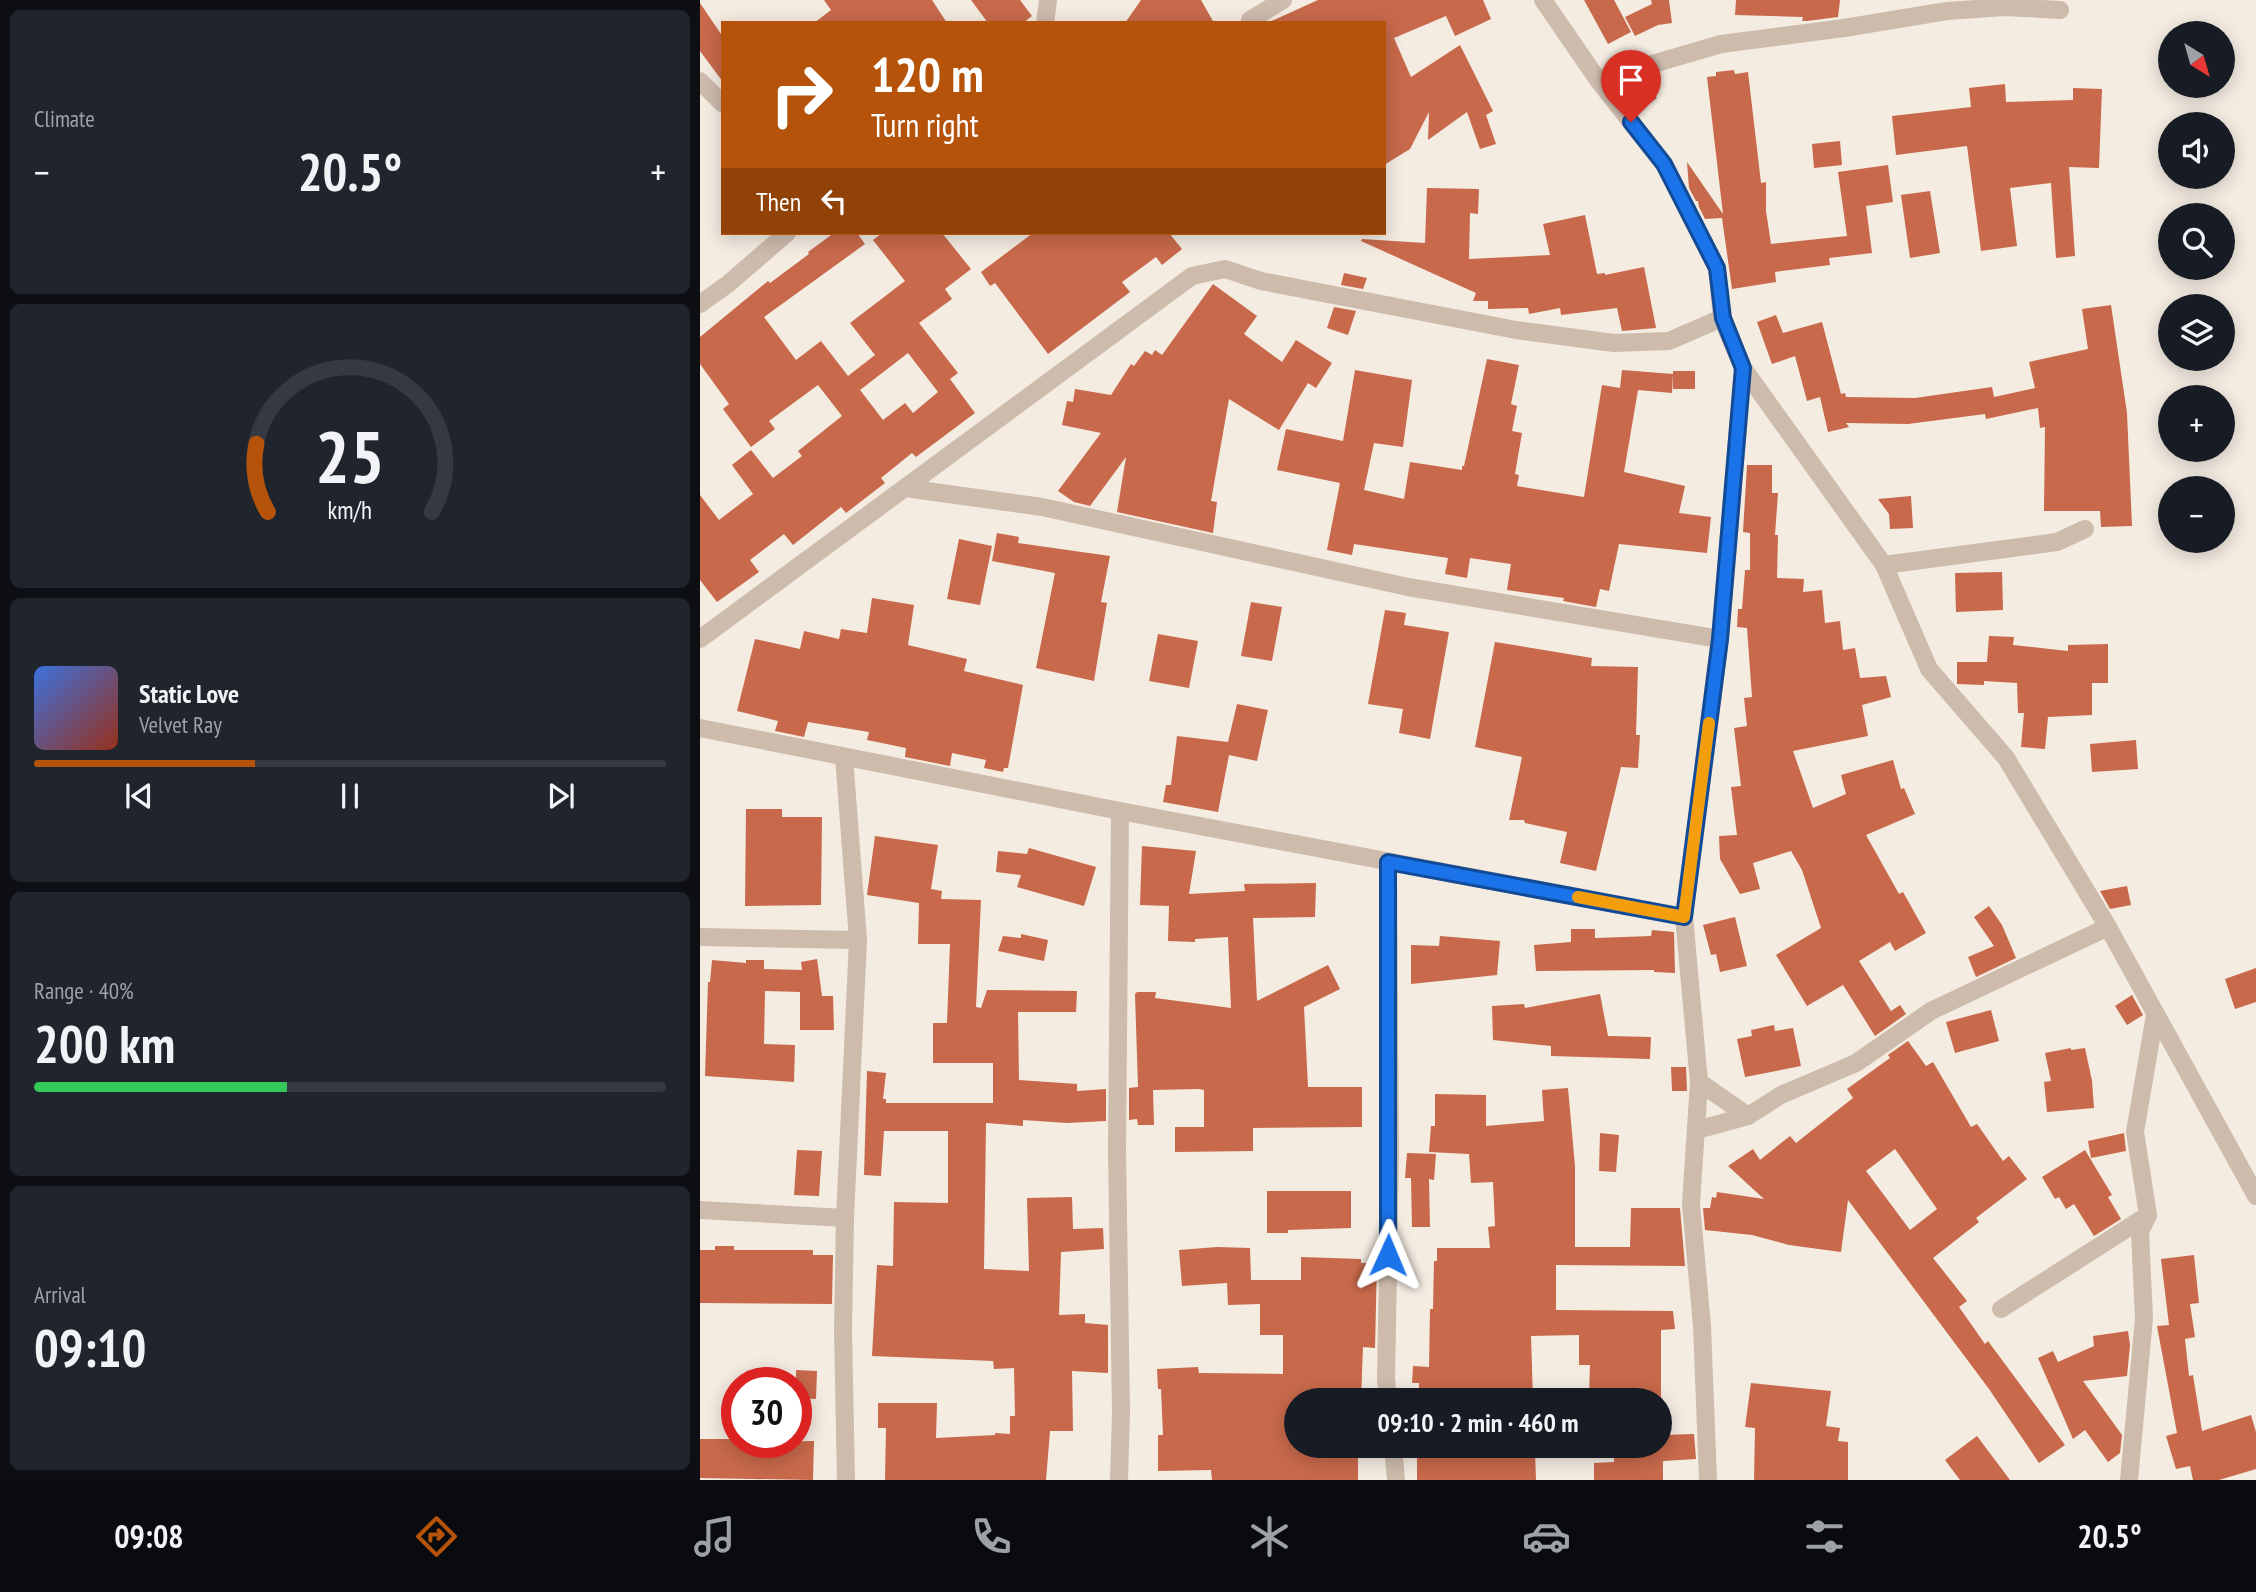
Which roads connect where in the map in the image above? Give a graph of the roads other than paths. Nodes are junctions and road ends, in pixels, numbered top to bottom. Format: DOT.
graph roads {
  1 [pos="1048,0"];
  2 [pos="1283,0"];
  3 [pos="1544,0"];
  4 [pos="2060,10"];
  5 [pos="1250,20"];
  6 [pos="1045,21"];
  7 [pos="1598,80"];
  8 [pos="700,81"];
  9 [pos="721,102"];
  10 [pos="784,235"];
  11 [pos="700,304"];
  12 [pos="1723,318"];
  13 [pos="1743,368"];
  14 [pos="905,488"];
  15 [pos="2085,529"];
  16 [pos="1884,565"];
  17 [pos="700,639"];
  18 [pos="1720,639"];
  19 [pos="700,728"];
  20 [pos="844,757"];
  21 [pos="1120,811"];
  22 [pos="1388,862"];
  23 [pos="1684,917"];
  24 [pos="2108,927"];
  25 [pos="700,937"];
  26 [pos="858,940"];
  27 [pos="2155,1015"];
  28 [pos="1699,1082"];
  29 [pos="1748,1116"];
  30 [pos="1697,1130"];
  31 [pos="2256,1196"];
  32 [pos="700,1210"];
  33 [pos="2148,1215"];
  34 [pos="845,1218"];
  35 [pos="2001,1309"];
  36 [pos="1388,1388"];
  37 [pos="1394,1458"];
  38 [pos="846,1480"];
  39 [pos="1118,1480"];
  40 [pos="1396,1480"];
  41 [pos="1708,1480"];
  42 [pos="2129,1480"];
  1 -- 6 [label="street"];
  2 -- 5 [label="street"];
  3 -- 7 [label="street"];
  4 -- 7 [label="street"];
  7 -- 12 [label="street"];
  8 -- 9 [label="street"];
  10 -- 11 [label="street"];
  12 -- 13 [label="street"];
  12 -- 14 [label="street"];
  13 -- 16 [label="street"];
  13 -- 18 [label="street"];
  14 -- 17 [label="street"];
  14 -- 18 [label="street"];
  15 -- 16 [label="street"];
  16 -- 24 [label="street"];
  18 -- 23 [label="street"];
  19 -- 20 [label="street"];
  20 -- 21 [label="street"];
  20 -- 26 [label="street"];
  21 -- 22 [label="street"];
  21 -- 39 [label="street"];
  22 -- 23 [label="street"];
  22 -- 36 [label="street"];
  23 -- 28 [label="street"];
  24 -- 27 [label="street"];
  24 -- 29 [label="street"];
  25 -- 26 [label="street"];
  26 -- 34 [label="street"];
  27 -- 31 [label="street"];
  27 -- 33 [label="street"];
  28 -- 29 [label="street"];
  28 -- 30 [label="street"];
  29 -- 30 [label="street"];
  30 -- 41 [label="street"];
  32 -- 34 [label="street"];
  33 -- 35 [label="street"];
  33 -- 42 [label="street"];
  34 -- 38 [label="street"];
  37 -- 40 [label="street"];
}
